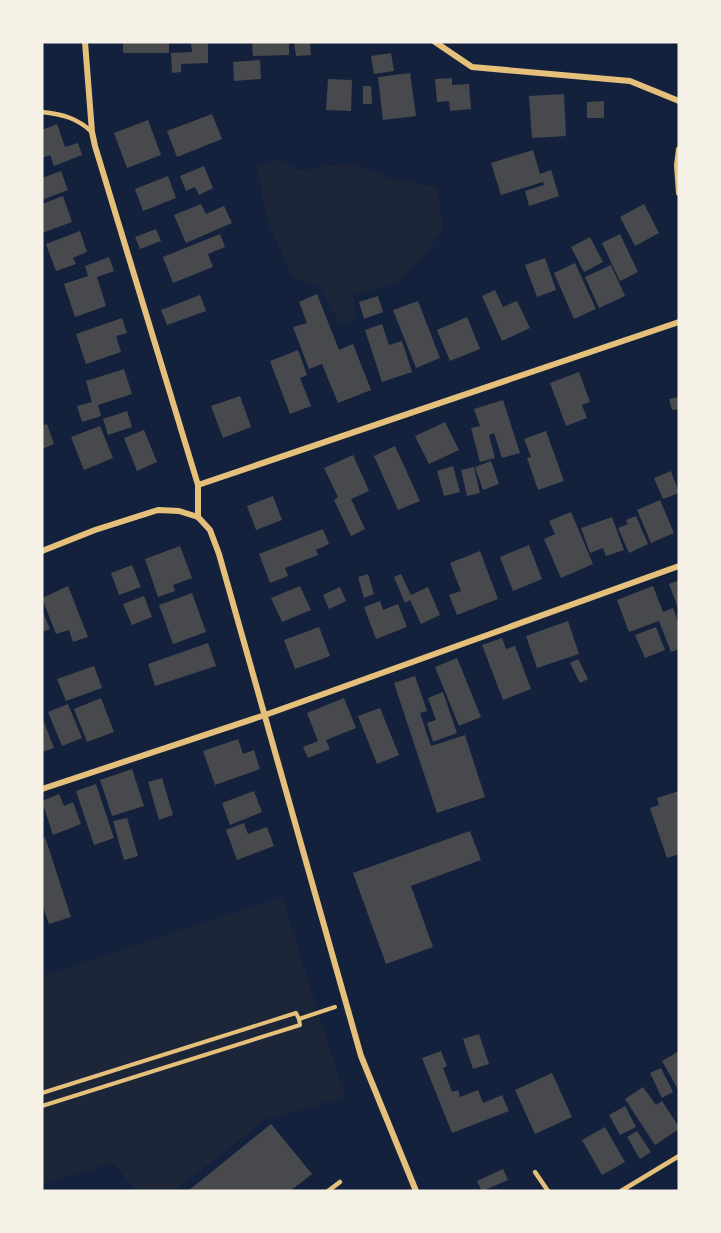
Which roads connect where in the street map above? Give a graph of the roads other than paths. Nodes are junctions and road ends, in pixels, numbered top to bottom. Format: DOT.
graph roads {
  1 [pos="86,42"];
  2 [pos="435,42"];
  3 [pos="679,101"];
  4 [pos="42,112"];
  5 [pos="92,132"];
  6 [pos="679,149"];
  7 [pos="679,193"];
  8 [pos="679,322"];
  9 [pos="198,485"];
  10 [pos="198,517"];
  11 [pos="42,551"];
  12 [pos="679,566"];
  13 [pos="265,715"];
  14 [pos="42,789"];
  15 [pos="679,1156"];
  16 [pos="535,1172"];
  17 [pos="340,1182"];
  18 [pos="328,1191"];
  19 [pos="416,1191"];
  20 [pos="548,1191"];
  21 [pos="621,1191"];
  1 -- 5 [label="street"];
  2 -- 3 [label="street"];
  4 -- 5 [label="lane"];
  5 -- 9 [label="street"];
  6 -- 7 [label="street"];
  8 -- 9 [label="street"];
  9 -- 10 [label="street"];
  10 -- 11 [label="street"];
  10 -- 13 [label="street"];
  12 -- 13 [label="street"];
  13 -- 14 [label="street"];
  13 -- 19 [label="street"];
  15 -- 21 [label="lane"];
  16 -- 20 [label="lane"];
  17 -- 18 [label="lane"];
}
